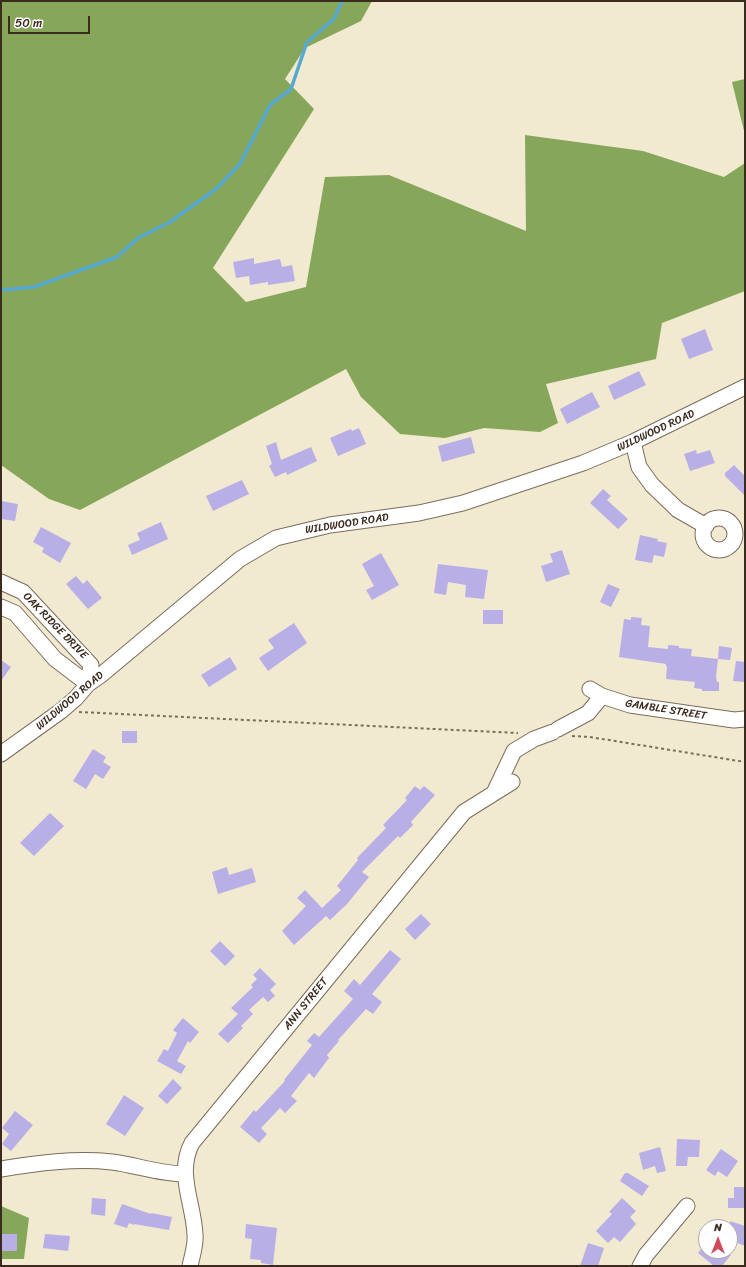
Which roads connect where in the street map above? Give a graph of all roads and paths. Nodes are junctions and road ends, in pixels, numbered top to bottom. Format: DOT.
graph roads {
  1 [pos="745,388"];
  2 [pos="633,442"];
  3 [pos="706,526"];
  4 [pos="1,582"];
  5 [pos="1,607"];
  6 [pos="88,684"];
  7 [pos="61,711"];
  8 [pos="745,719"];
  9 [pos="560,733"];
  10 [pos="522,734"];
  11 [pos="1,754"];
  12 [pos="745,762"];
  13 [pos="512,782"];
  14 [pos="494,793"];
  15 [pos="1,1169"];
  16 [pos="185,1174"];
  17 [pos="687,1206"];
  18 [pos="190,1266"];
  19 [pos="640,1266"];
  1 -- 2 [label="street, WILDWOOD ROAD"];
  2 -- 3 [label="street"];
  2 -- 6 [label="street, WILDWOOD ROAD"];
  4 -- 6 [label="street, OAK RIDGE DRIVE"];
  5 -- 6 [label="street, OAK RIDGE DRIVE"];
  6 -- 7 [label="street, WILDWOOD ROAD"];
  7 -- 10 [label="path"];
  7 -- 11 [label="street, WILDWOOD ROAD"];
  8 -- 9 [label="street, GAMBLE STREET"];
  9 -- 12 [label="path"];
  9 -- 14 [label="street"];
  13 -- 14 [label="street, ANN STREET"];
  14 -- 16 [label="street, ANN STREET"];
  15 -- 16 [label="street"];
  16 -- 18 [label="street, ANN STREET"];
  17 -- 19 [label="street"];
}
